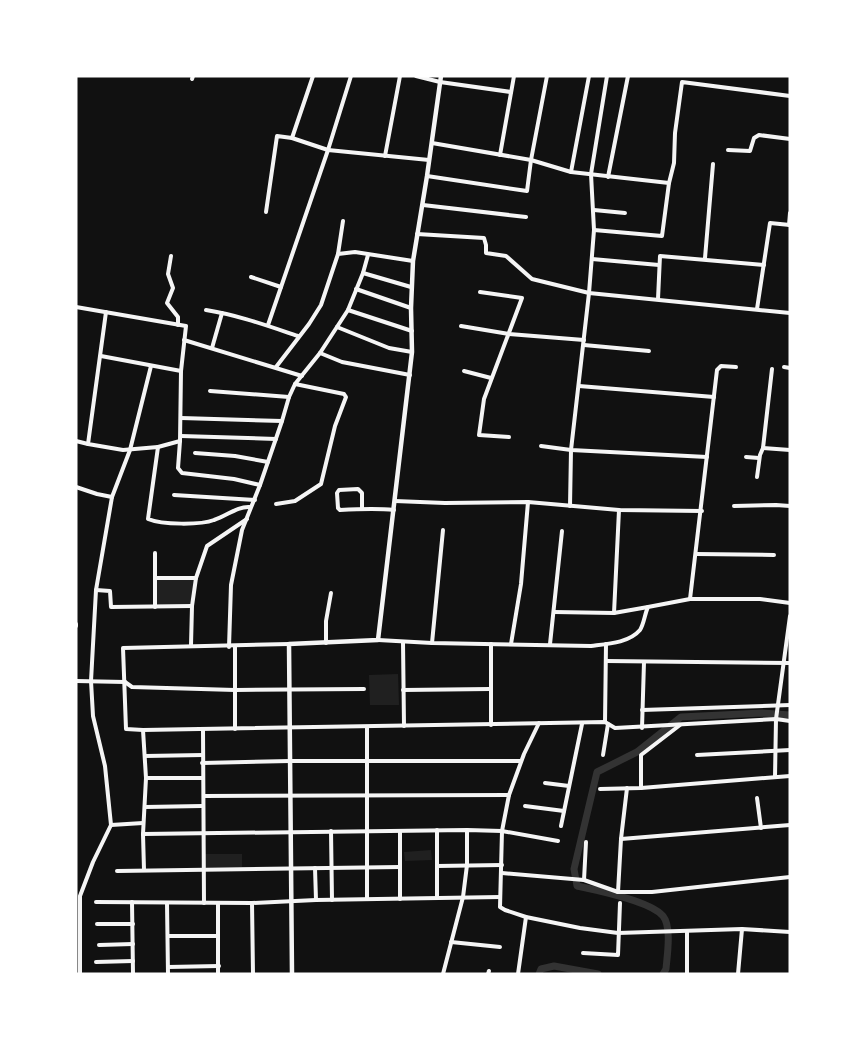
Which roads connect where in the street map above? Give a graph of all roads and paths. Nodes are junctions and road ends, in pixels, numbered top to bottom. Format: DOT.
graph roads {
  1 [pos="313,76"];
  2 [pos="351,76"];
  3 [pos="400,76"];
  4 [pos="416,76"];
  5 [pos="441,76"];
  6 [pos="514,76"];
  7 [pos="547,76"];
  8 [pos="589,76"];
  9 [pos="607,76"];
  10 [pos="628,76"];
  11 [pos="682,76"];
  12 [pos="440,82"];
  13 [pos="682,82"];
  14 [pos="510,92"];
  15 [pos="790,96"];
  16 [pos="292,138"];
  17 [pos="790,140"];
  18 [pos="432,143"];
  19 [pos="328,150"];
  20 [pos="728,150"];
  21 [pos="500,155"];
  22 [pos="385,156"];
  23 [pos="429,160"];
  24 [pos="531,160"];
  25 [pos="713,164"];
  26 [pos="570,172"];
  27 [pos="591,174"];
  28 [pos="427,176"];
  29 [pos="608,177"];
  30 [pos="669,183"];
  31 [pos="423,205"];
  32 [pos="594,210"];
  33 [pos="266,212"];
  34 [pos="625,212"];
  35 [pos="790,214"];
  36 [pos="526,217"];
  37 [pos="342,221"];
  38 [pos="789,225"];
  39 [pos="594,230"];
  40 [pos="417,234"];
  41 [pos="338,254"];
  42 [pos="368,255"];
  43 [pos="171,256"];
  44 [pos="705,258"];
  45 [pos="592,259"];
  46 [pos="413,261"];
  47 [pos="659,265"];
  48 [pos="764,265"];
  49 [pos="363,273"];
  50 [pos="251,277"];
  51 [pos="281,287"];
  52 [pos="411,287"];
  53 [pos="356,290"];
  54 [pos="480,292"];
  55 [pos="589,293"];
  56 [pos="658,299"];
  57 [pos="76,307"];
  58 [pos="411,308"];
  59 [pos="206,310"];
  60 [pos="348,310"];
  61 [pos="757,310"];
  62 [pos="106,312"];
  63 [pos="222,313"];
  64 [pos="790,313"];
  65 [pos="178,325"];
  66 [pos="268,325"];
  67 [pos="461,326"];
  68 [pos="337,327"];
  69 [pos="412,331"];
  70 [pos="509,334"];
  71 [pos="298,336"];
  72 [pos="184,340"];
  73 [pos="584,343"];
  74 [pos="212,348"];
  75 [pos="649,351"];
  76 [pos="412,352"];
  77 [pos="320,353"];
  78 [pos="101,356"];
  79 [pos="151,366"];
  80 [pos="736,366"];
  81 [pos="276,367"];
  82 [pos="784,368"];
  83 [pos="790,368"];
  84 [pos="772,369"];
  85 [pos="181,371"];
  86 [pos="464,371"];
  87 [pos="410,375"];
  88 [pos="302,376"];
  89 [pos="492,378"];
  90 [pos="295,384"];
  91 [pos="579,386"];
  92 [pos="210,391"];
  93 [pos="289,397"];
  94 [pos="714,398"];
  95 [pos="181,418"];
  96 [pos="282,421"];
  97 [pos="181,436"];
  98 [pos="509,437"];
  99 [pos="276,439"];
  100 [pos="76,441"];
  101 [pos="180,442"];
  102 [pos="88,444"];
  103 [pos="541,446"];
  104 [pos="158,447"];
  105 [pos="763,448"];
  106 [pos="130,450"];
  107 [pos="571,450"];
  108 [pos="790,450"];
  109 [pos="195,453"];
  110 [pos="707,457"];
  111 [pos="746,458"];
  112 [pos="759,458"];
  113 [pos="268,462"];
  114 [pos="757,477"];
  115 [pos="260,485"];
  116 [pos="76,487"];
  117 [pos="174,495"];
  118 [pos="112,497"];
  119 [pos="255,500"];
  120 [pos="395,500"];
  121 [pos="528,502"];
  122 [pos="276,504"];
  123 [pos="570,506"];
  124 [pos="734,506"];
  125 [pos="790,506"];
  126 [pos="250,507"];
  127 [pos="362,509"];
  128 [pos="394,510"];
  129 [pos="618,510"];
  130 [pos="702,512"];
  131 [pos="247,519"];
  132 [pos="443,530"];
  133 [pos="562,531"];
  134 [pos="154,553"];
  135 [pos="696,554"];
  136 [pos="774,555"];
  137 [pos="155,578"];
  138 [pos="196,578"];
  139 [pos="96,590"];
  140 [pos="331,594"];
  141 [pos="690,599"];
  142 [pos="790,603"];
  143 [pos="192,606"];
  144 [pos="155,607"];
  145 [pos="648,607"];
  146 [pos="554,612"];
  147 [pos="614,613"];
  148 [pos="790,616"];
  149 [pos="378,640"];
  150 [pos="403,642"];
  151 [pos="326,643"];
  152 [pos="432,643"];
  153 [pos="289,644"];
  154 [pos="491,644"];
  155 [pos="511,644"];
  156 [pos="550,644"];
  157 [pos="606,644"];
  158 [pos="191,645"];
  159 [pos="235,646"];
  160 [pos="229,647"];
  161 [pos="606,661"];
  162 [pos="644,662"];
  163 [pos="784,662"];
  164 [pos="790,663"];
  165 [pos="76,681"];
  166 [pos="91,682"];
  167 [pos="125,682"];
  168 [pos="290,689"];
  169 [pos="364,689"];
  170 [pos="490,689"];
  171 [pos="235,690"];
  172 [pos="403,690"];
  173 [pos="790,705"];
  174 [pos="778,707"];
  175 [pos="642,710"];
  176 [pos="776,719"];
  177 [pos="790,720"];
  178 [pos="539,723"];
  179 [pos="606,723"];
  180 [pos="582,724"];
  181 [pos="491,725"];
  182 [pos="680,725"];
  183 [pos="367,726"];
  184 [pos="404,726"];
  185 [pos="290,728"];
  186 [pos="642,728"];
  187 [pos="203,729"];
  188 [pos="236,729"];
  189 [pos="143,730"];
  190 [pos="774,750"];
  191 [pos="790,750"];
  192 [pos="203,754"];
  193 [pos="697,754"];
  194 [pos="603,755"];
  195 [pos="145,756"];
  196 [pos="290,761"];
  197 [pos="368,761"];
  198 [pos="521,761"];
  199 [pos="202,763"];
  200 [pos="790,776"];
  201 [pos="775,777"];
  202 [pos="146,778"];
  203 [pos="203,778"];
  204 [pos="545,783"];
  205 [pos="569,786"];
  206 [pos="627,788"];
  207 [pos="641,788"];
  208 [pos="600,789"];
  209 [pos="509,795"];
  210 [pos="204,796"];
  211 [pos="291,796"];
  212 [pos="368,796"];
  213 [pos="757,798"];
  214 [pos="202,806"];
  215 [pos="525,806"];
  216 [pos="145,807"];
  217 [pos="564,811"];
  218 [pos="143,823"];
  219 [pos="112,825"];
  220 [pos="790,825"];
  221 [pos="561,826"];
  222 [pos="761,828"];
  223 [pos="437,830"];
  224 [pos="467,830"];
  225 [pos="366,831"];
  226 [pos="400,831"];
  227 [pos="502,831"];
  228 [pos="291,832"];
  229 [pos="332,832"];
  230 [pos="203,833"];
  231 [pos="143,834"];
  232 [pos="621,839"];
  233 [pos="558,841"];
  234 [pos="586,842"];
  235 [pos="467,865"];
  236 [pos="502,865"];
  237 [pos="436,866"];
  238 [pos="366,867"];
  239 [pos="400,867"];
  240 [pos="291,868"];
  241 [pos="315,868"];
  242 [pos="332,868"];
  243 [pos="144,870"];
  244 [pos="203,870"];
  245 [pos="117,871"];
  246 [pos="502,873"];
  247 [pos="790,877"];
  248 [pos="584,880"];
  249 [pos="618,892"];
  250 [pos="463,897"];
  251 [pos="500,897"];
  252 [pos="436,898"];
  253 [pos="366,899"];
  254 [pos="400,899"];
  255 [pos="316,900"];
  256 [pos="332,900"];
  257 [pos="292,901"];
  258 [pos="96,902"];
  259 [pos="132,902"];
  260 [pos="167,903"];
  261 [pos="204,903"];
  262 [pos="218,903"];
  263 [pos="252,903"];
  264 [pos="620,903"];
  265 [pos="526,917"];
  266 [pos="97,924"];
  267 [pos="133,924"];
  268 [pos="742,929"];
  269 [pos="688,932"];
  270 [pos="790,932"];
  271 [pos="618,933"];
  272 [pos="168,936"];
  273 [pos="218,936"];
  274 [pos="451,942"];
  275 [pos="133,944"];
  276 [pos="99,945"];
  277 [pos="500,947"];
  278 [pos="583,953"];
  279 [pos="133,961"];
  280 [pos="96,962"];
  281 [pos="219,966"];
  282 [pos="168,967"];
  283 [pos="518,973"];
  284 [pos="80,974"];
  285 [pos="133,974"];
  286 [pos="168,974"];
  287 [pos="218,974"];
  288 [pos="254,974"];
  289 [pos="292,974"];
  290 [pos="443,974"];
  291 [pos="523,974"];
  292 [pos="687,974"];
  293 [pos="738,974"];
  1 -- 16 [label="street"];
  2 -- 19 [label="street"];
  3 -- 22 [label="street"];
  4 -- 12 [label="street"];
  5 -- 12 [label="street"];
  6 -- 14 [label="street"];
  7 -- 24 [label="street"];
  8 -- 26 [label="street"];
  9 -- 27 [label="street"];
  10 -- 29 [label="street"];
  11 -- 13 [label="street"];
  12 -- 14 [label="street"];
  12 -- 18 [label="street"];
  13 -- 15 [label="street"];
  13 -- 30 [label="street"];
  14 -- 21 [label="street"];
  16 -- 19 [label="street"];
  16 -- 33 [label="street"];
  17 -- 20 [label="street"];
  18 -- 21 [label="street"];
  18 -- 23 [label="street"];
  19 -- 22 [label="street"];
  19 -- 51 [label="street"];
  21 -- 24 [label="street"];
  22 -- 23 [label="street"];
  23 -- 28 [label="street"];
  24 -- 26 [label="street"];
  24 -- 28 [label="street"];
  25 -- 44 [label="street"];
  26 -- 27 [label="street"];
  27 -- 29 [label="street"];
  27 -- 32 [label="street"];
  28 -- 31 [label="street"];
  29 -- 30 [label="street"];
  30 -- 39 [label="street"];
  31 -- 36 [label="street"];
  31 -- 40 [label="street"];
  32 -- 34 [label="street"];
  32 -- 39 [label="street"];
  35 -- 38 [label="street"];
  37 -- 41 [label="street"];
  38 -- 48 [label="street"];
  39 -- 45 [label="street"];
  40 -- 46 [label="street"];
  40 -- 55 [label="street"];
  41 -- 42 [label="street"];
  41 -- 71 [label="street"];
  42 -- 46 [label="street"];
  42 -- 49 [label="street"];
  43 -- 65 [label="street"];
  44 -- 47 [label="street"];
  44 -- 48 [label="street"];
  45 -- 47 [label="street"];
  45 -- 55 [label="street"];
  46 -- 52 [label="street"];
  47 -- 56 [label="street"];
  48 -- 61 [label="street"];
  49 -- 52 [label="street"];
  49 -- 53 [label="street"];
  50 -- 51 [label="street"];
  51 -- 66 [label="street"];
  52 -- 58 [label="street"];
  53 -- 58 [label="street"];
  53 -- 60 [label="street"];
  54 -- 70 [label="street"];
  55 -- 56 [label="street"];
  55 -- 73 [label="street"];
  56 -- 61 [label="street"];
  57 -- 62 [label="street"];
  58 -- 69 [label="street"];
  59 -- 63 [label="street"];
  60 -- 68 [label="street"];
  60 -- 69 [label="street"];
  61 -- 64 [label="street"];
  62 -- 65 [label="street"];
  62 -- 78 [label="street"];
  63 -- 66 [label="street"];
  63 -- 74 [label="street"];
  65 -- 72 [label="street"];
  66 -- 71 [label="street"];
  67 -- 70 [label="street"];
  68 -- 76 [label="street"];
  68 -- 77 [label="street"];
  69 -- 76 [label="street"];
  70 -- 73 [label="street"];
  70 -- 89 [label="street"];
  71 -- 81 [label="street"];
  72 -- 74 [label="street"];
  72 -- 85 [label="street"];
  73 -- 75 [label="street"];
  73 -- 91 [label="street"];
  74 -- 81 [label="street"];
  76 -- 87 [label="street"];
  77 -- 87 [label="street"];
  77 -- 88 [label="street"];
  78 -- 79 [label="street"];
  78 -- 102 [label="street"];
  79 -- 85 [label="street"];
  79 -- 106 [label="street"];
  80 -- 94 [label="street"];
  81 -- 88 [label="street"];
  82 -- 83 [label="street"];
  84 -- 105 [label="street"];
  85 -- 95 [label="street"];
  86 -- 89 [label="street"];
  87 -- 120 [label="street"];
  88 -- 90 [label="street"];
  89 -- 98 [label="street"];
  90 -- 93 [label="street"];
  90 -- 122 [label="street"];
  91 -- 94 [label="street"];
  91 -- 107 [label="street"];
  92 -- 93 [label="street"];
  93 -- 96 [label="street"];
  94 -- 110 [label="street"];
  95 -- 96 [label="street"];
  95 -- 97 [label="street"];
  96 -- 99 [label="street"];
  97 -- 99 [label="street"];
  97 -- 101 [label="street"];
  99 -- 113 [label="street"];
  100 -- 102 [label="street"];
  101 -- 104 [label="street"];
  101 -- 115 [label="street"];
  102 -- 106 [label="street"];
  103 -- 107 [label="street"];
  104 -- 106 [label="street"];
  104 -- 126 [label="street"];
  105 -- 108 [label="street"];
  105 -- 112 [label="street"];
  106 -- 118 [label="street"];
  107 -- 110 [label="street"];
  107 -- 123 [label="street"];
  109 -- 113 [label="street"];
  110 -- 130 [label="street"];
  111 -- 112 [label="street"];
  112 -- 114 [label="street"];
  113 -- 115 [label="street"];
  115 -- 119 [label="street"];
  116 -- 118 [label="street"];
  117 -- 119 [label="street"];
  118 -- 139 [label="street"];
  119 -- 126 [label="street"];
  120 -- 121 [label="street"];
  120 -- 128 [label="street"];
  121 -- 123 [label="street"];
  121 -- 155 [label="street"];
  123 -- 129 [label="street"];
  124 -- 125 [label="street"];
  126 -- 131 [label="street"];
  127 -- 127 [label="street"];
  127 -- 128 [label="street"];
  128 -- 149 [label="street"];
  129 -- 130 [label="street"];
  129 -- 147 [label="street"];
  130 -- 135 [label="street"];
  131 -- 138 [label="street"];
  131 -- 160 [label="street"];
  132 -- 152 [label="street"];
  133 -- 146 [label="street"];
  134 -- 137 [label="street"];
  135 -- 136 [label="street"];
  135 -- 141 [label="street"];
  137 -- 138 [label="street"];
  137 -- 144 [label="street"];
  138 -- 143 [label="street"];
  139 -- 144 [label="street"];
  139 -- 166 [label="street"];
  140 -- 151 [label="street"];
  141 -- 142 [label="street"];
  141 -- 145 [label="street"];
  143 -- 144 [label="street"];
  143 -- 158 [label="street"];
  145 -- 147 [label="street"];
  145 -- 157 [label="street"];
  146 -- 147 [label="street"];
  146 -- 156 [label="street"];
  148 -- 163 [label="street"];
  149 -- 150 [label="street"];
  149 -- 151 [label="street"];
  150 -- 152 [label="street"];
  150 -- 172 [label="street"];
  151 -- 153 [label="street"];
  152 -- 154 [label="street"];
  153 -- 159 [label="street"];
  153 -- 168 [label="street"];
  154 -- 155 [label="street"];
  154 -- 170 [label="street"];
  155 -- 156 [label="street"];
  156 -- 157 [label="street"];
  157 -- 161 [label="street"];
  158 -- 160 [label="street"];
  158 -- 167 [label="street"];
  159 -- 160 [label="street"];
  159 -- 171 [label="street"];
  161 -- 162 [label="street"];
  161 -- 179 [label="street"];
  162 -- 163 [label="street"];
  162 -- 175 [label="street"];
  163 -- 164 [label="street"];
  163 -- 174 [label="street"];
  165 -- 166 [label="street"];
  166 -- 167 [label="street"];
  166 -- 219 [label="street"];
  167 -- 171 [label="street"];
  167 -- 189 [label="street"];
  168 -- 169 [label="street"];
  168 -- 171 [label="street"];
  168 -- 185 [label="street"];
  170 -- 172 [label="street"];
  170 -- 181 [label="street"];
  171 -- 188 [label="street"];
  172 -- 184 [label="street"];
  173 -- 174 [label="street"];
  174 -- 175 [label="street"];
  174 -- 176 [label="street"];
  175 -- 186 [label="street"];
  176 -- 177 [label="street"];
  176 -- 182 [label="street"];
  176 -- 190 [label="street"];
  178 -- 180 [label="street"];
  178 -- 181 [label="street"];
  178 -- 198 [label="street"];
  179 -- 180 [label="street"];
  179 -- 186 [label="street"];
  179 -- 194 [label="street"];
  180 -- 205 [label="street"];
  181 -- 184 [label="street"];
  182 -- 186 [label="street"];
  182 -- 207 [label="street"];
  183 -- 184 [label="street"];
  183 -- 185 [label="street"];
  183 -- 197 [label="street"];
  185 -- 188 [label="street"];
  185 -- 196 [label="street"];
  187 -- 188 [label="street"];
  187 -- 189 [label="street"];
  187 -- 192 [label="street"];
  189 -- 195 [label="street"];
  190 -- 191 [label="street"];
  190 -- 193 [label="street"];
  190 -- 201 [label="street"];
  192 -- 195 [label="street"];
  192 -- 199 [label="street"];
  195 -- 202 [label="street"];
  196 -- 197 [label="street"];
  196 -- 199 [label="street"];
  196 -- 211 [label="street"];
  197 -- 198 [label="street"];
  197 -- 212 [label="street"];
  198 -- 209 [label="street"];
  199 -- 203 [label="street"];
  200 -- 201 [label="street"];
  201 -- 207 [label="street"];
  202 -- 203 [label="street"];
  202 -- 216 [label="street"];
  203 -- 210 [label="street"];
  204 -- 205 [label="street"];
  205 -- 217 [label="street"];
  206 -- 207 [label="street"];
  206 -- 208 [label="street"];
  206 -- 232 [label="street"];
  209 -- 212 [label="street"];
  209 -- 227 [label="street"];
  210 -- 211 [label="street"];
  210 -- 214 [label="street"];
  211 -- 212 [label="street"];
  211 -- 228 [label="street"];
  212 -- 225 [label="street"];
  213 -- 222 [label="street"];
  214 -- 216 [label="street"];
  214 -- 230 [label="street"];
  215 -- 217 [label="street"];
  216 -- 218 [label="street"];
  217 -- 221 [label="street"];
  218 -- 219 [label="street"];
  218 -- 231 [label="street"];
  219 -- 284 [label="street"];
  220 -- 222 [label="street"];
  222 -- 232 [label="street"];
  223 -- 224 [label="street"];
  223 -- 226 [label="street"];
  223 -- 237 [label="street"];
  224 -- 227 [label="street"];
  224 -- 235 [label="street"];
  225 -- 226 [label="street"];
  225 -- 229 [label="street"];
  225 -- 238 [label="street"];
  226 -- 239 [label="street"];
  227 -- 233 [label="street"];
  227 -- 236 [label="street"];
  228 -- 229 [label="street"];
  228 -- 230 [label="street"];
  228 -- 240 [label="street"];
  229 -- 242 [label="street"];
  230 -- 231 [label="street"];
  230 -- 244 [label="street"];
  231 -- 243 [label="street"];
  232 -- 249 [label="street"];
  234 -- 248 [label="street"];
  235 -- 236 [label="street"];
  235 -- 237 [label="street"];
  235 -- 250 [label="street"];
  236 -- 246 [label="street"];
  237 -- 252 [label="street"];
  238 -- 239 [label="street"];
  238 -- 242 [label="street"];
  238 -- 253 [label="street"];
  239 -- 254 [label="street"];
  240 -- 241 [label="street"];
  240 -- 244 [label="street"];
  240 -- 257 [label="street"];
  241 -- 242 [label="street"];
  241 -- 255 [label="street"];
  242 -- 256 [label="street"];
  243 -- 244 [label="street"];
  243 -- 245 [label="street"];
  244 -- 261 [label="street"];
  246 -- 248 [label="street"];
  246 -- 251 [label="street"];
  247 -- 249 [label="street"];
  248 -- 249 [label="street"];
  250 -- 251 [label="street"];
  250 -- 252 [label="street"];
  250 -- 274 [label="street"];
  251 -- 265 [label="street"];
  252 -- 254 [label="street"];
  253 -- 254 [label="street"];
  253 -- 256 [label="street"];
  255 -- 256 [label="street"];
  255 -- 257 [label="street"];
  257 -- 263 [label="street"];
  257 -- 289 [label="street"];
  258 -- 259 [label="street"];
  259 -- 260 [label="street"];
  259 -- 267 [label="street"];
  260 -- 261 [label="street"];
  260 -- 272 [label="street"];
  261 -- 262 [label="street"];
  262 -- 263 [label="street"];
  262 -- 273 [label="street"];
  263 -- 288 [label="street"];
  264 -- 271 [label="street"];
  265 -- 271 [label="street"];
  265 -- 283 [label="street"];
  266 -- 267 [label="street"];
  267 -- 275 [label="street"];
  268 -- 269 [label="street"];
  268 -- 270 [label="street"];
  268 -- 293 [label="street"];
  269 -- 271 [label="street"];
  269 -- 292 [label="street"];
  271 -- 278 [label="street"];
  272 -- 273 [label="street"];
  272 -- 282 [label="street"];
  273 -- 281 [label="street"];
  274 -- 277 [label="street"];
  274 -- 290 [label="street"];
  275 -- 276 [label="street"];
  275 -- 279 [label="street"];
  279 -- 280 [label="street"];
  279 -- 285 [label="street"];
  281 -- 282 [label="street"];
  281 -- 287 [label="street"];
  282 -- 286 [label="street"];
  283 -- 291 [label="street"];
}
